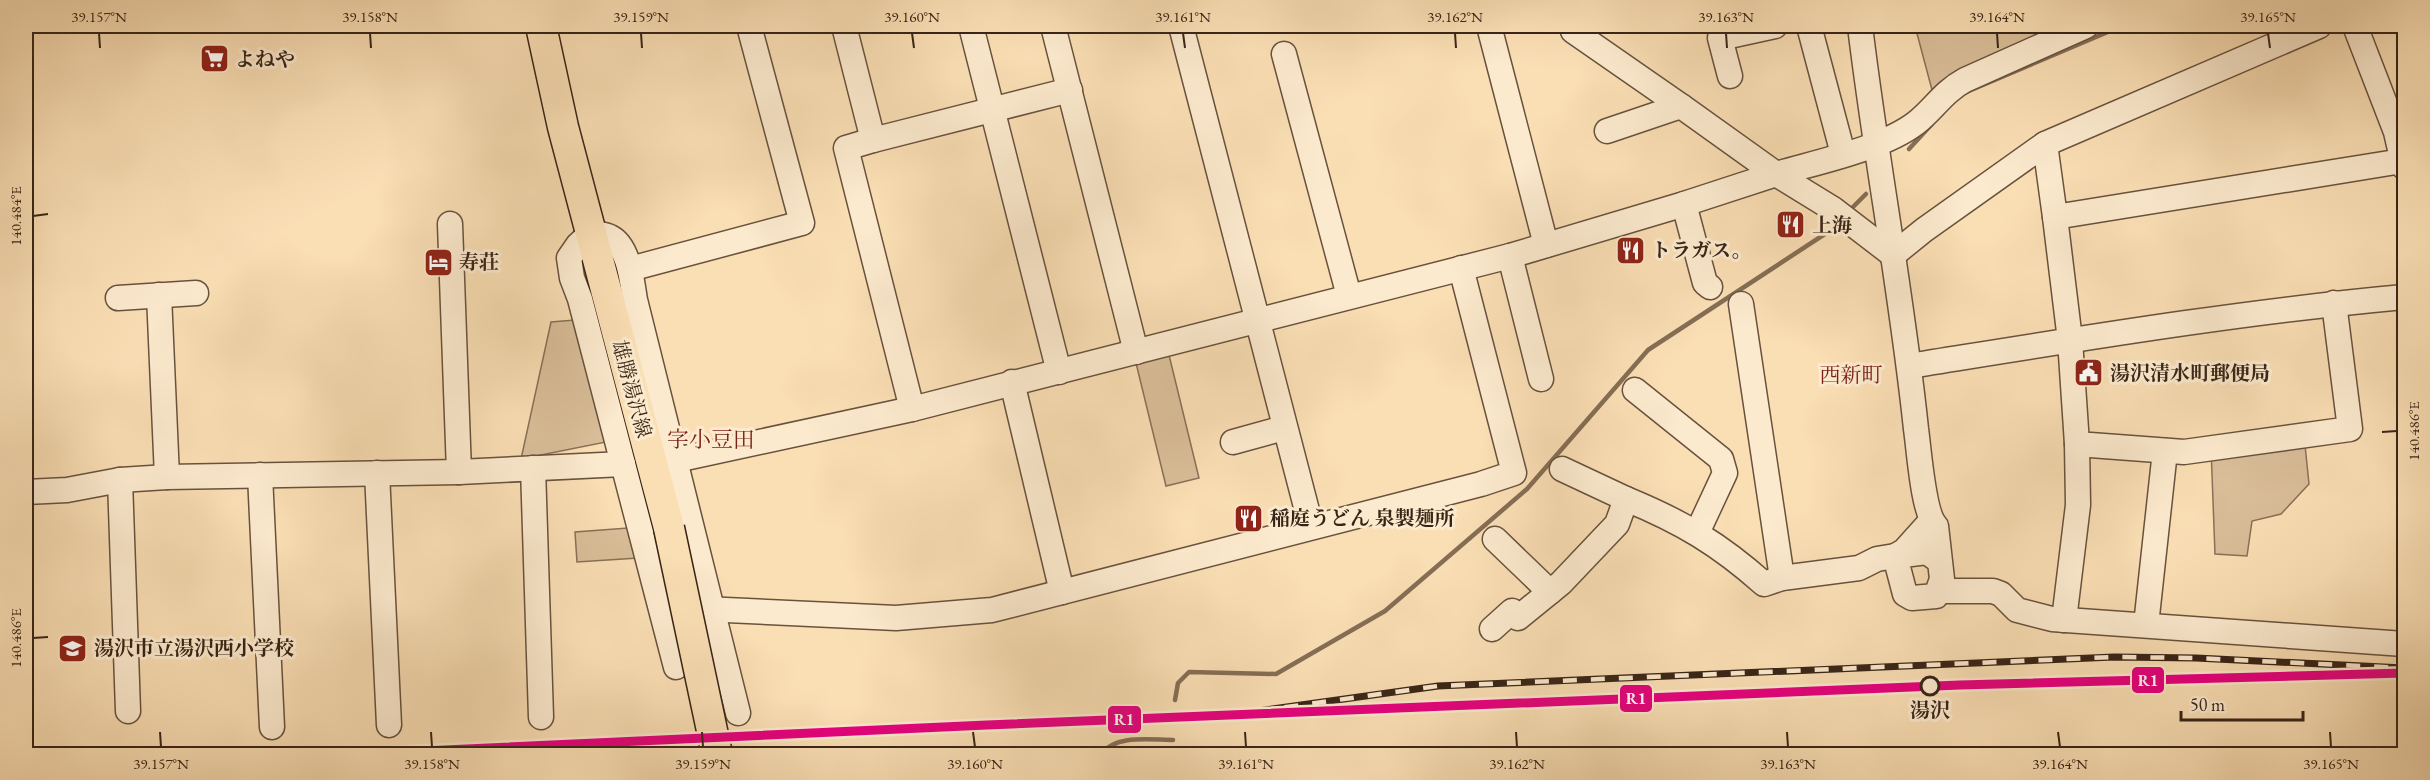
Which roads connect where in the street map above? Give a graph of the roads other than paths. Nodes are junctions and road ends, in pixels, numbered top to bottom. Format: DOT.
graph roads {
  1 [pos="542,26"];
  2 [pos="749,26"];
  3 [pos="844,26"];
  4 [pos="971,26"];
  5 [pos="1053,26"];
  6 [pos="1181,26"];
  7 [pos="1489,26"];
  8 [pos="1575,26"];
  9 [pos="1775,26"];
  10 [pos="1809,26"];
  11 [pos="1860,26"];
  12 [pos="2086,26"];
  13 [pos="2319,26"];
  14 [pos="2355,26"];
  15 [pos="1284,54"];
  16 [pos="1730,76"];
  17 [pos="1070,90"];
  18 [pos="1681,106"];
  19 [pos="993,110"];
  20 [pos="1607,131"];
  21 [pos="873,140"];
  22 [pos="1876,144"];
  23 [pos="2045,144"];
  24 [pos="1843,154"];
  25 [pos="2403,164"];
  26 [pos="1776,174"];
  27 [pos="1684,204"];
  28 [pos="2055,217"];
  29 [pos="450,224"];
  30 [pos="591,233"];
  31 [pos="1546,244"];
  32 [pos="1893,255"];
  33 [pos="1510,256"];
  34 [pos="1461,268"];
  35 [pos="630,269"];
  36 [pos="1710,286"];
  37 [pos="196,293"];
  38 [pos="159,295"];
  39 [pos="1349,296"];
  40 [pos="2404,297"];
  41 [pos="118,298"];
  42 [pos="2334,303"];
  43 [pos="1741,304"];
  44 [pos="1256,321"];
  45 [pos="2070,340"];
  46 [pos="1136,352"];
  47 [pos="1909,366"];
  48 [pos="1059,372"];
  49 [pos="1541,379"];
  50 [pos="1012,382"];
  51 [pos="1635,390"];
  52 [pos="912,408"];
  53 [pos="1284,428"];
  54 [pos="1233,442"];
  55 [pos="2077,444"];
  56 [pos="2165,451"];
  57 [pos="676,460"];
  58 [pos="623,464"];
  59 [pos="533,468"];
  60 [pos="1562,469"];
  61 [pos="459,472"];
  62 [pos="377,473"];
  63 [pos="260,476"];
  64 [pos="167,477"];
  65 [pos="120,480"];
  66 [pos="26,492"];
  67 [pos="1626,499"];
  68 [pos="1930,521"];
  69 [pos="1311,526"];
  70 [pos="1697,533"];
  71 [pos="1495,539"];
  72 [pos="1894,556"];
  73 [pos="1939,561"];
  74 [pos="1782,578"];
  75 [pos="1939,591"];
  76 [pos="1062,592"];
  77 [pos="1550,592"];
  78 [pos="661,607"];
  79 [pos="712,608"];
  80 [pos="2064,620"];
  81 [pos="2146,625"];
  82 [pos="1492,629"];
  83 [pos="2404,644"];
  84 [pos="676,667"];
  85 [pos="128,711"];
  86 [pos="738,713"];
  87 [pos="541,717"];
  88 [pos="389,725"];
  89 [pos="272,727"];
  90 [pos="717,754"];
  1 -- 30 [label="main road, 雄勝湯沢線"];
  2 -- 35 [label="street"];
  3 -- 21 [label="street"];
  4 -- 19 [label="street"];
  5 -- 17 [label="street"];
  6 -- 44 [label="street"];
  7 -- 31 [label="street"];
  8 -- 18 [label="street"];
  9 -- 16 [label="street"];
  10 -- 24 [label="street"];
  11 -- 22 [label="street"];
  12 -- 22 [label="street"];
  13 -- 23 [label="street"];
  14 -- 25 [label="street"];
  15 -- 39 [label="street"];
  17 -- 19 [label="street"];
  17 -- 46 [label="street"];
  18 -- 20 [label="street"];
  18 -- 26 [label="street"];
  19 -- 21 [label="street"];
  19 -- 48 [label="street"];
  21 -- 52 [label="street"];
  22 -- 24 [label="street"];
  22 -- 32 [label="street"];
  23 -- 28 [label="street"];
  23 -- 32 [label="street"];
  24 -- 26 [label="street"];
  25 -- 28 [label="street"];
  26 -- 27 [label="street"];
  26 -- 32 [label="street"];
  27 -- 31 [label="street"];
  27 -- 36 [label="street"];
  28 -- 45 [label="street"];
  29 -- 61 [label="street"];
  30 -- 35 [label="street"];
  30 -- 58 [label="street"];
  30 -- 90 [label="main road, 雄勝湯沢線, bridge"];
  31 -- 33 [label="street"];
  32 -- 47 [label="street"];
  33 -- 34 [label="street"];
  33 -- 49 [label="street"];
  34 -- 39 [label="street"];
  34 -- 69 [label="street"];
  35 -- 57 [label="street"];
  37 -- 38 [label="street"];
  38 -- 41 [label="street"];
  38 -- 64 [label="street"];
  39 -- 44 [label="street"];
  40 -- 42 [label="street"];
  42 -- 45 [label="street"];
  42 -- 56 [label="street"];
  43 -- 74 [label="street"];
  44 -- 46 [label="street"];
  44 -- 53 [label="street"];
  45 -- 47 [label="street"];
  45 -- 55 [label="street"];
  46 -- 48 [label="street"];
  47 -- 68 [label="street"];
  48 -- 50 [label="street"];
  50 -- 52 [label="street"];
  50 -- 76 [label="street"];
  51 -- 70 [label="street"];
  52 -- 57 [label="street"];
  53 -- 54 [label="street"];
  53 -- 69 [label="street"];
  55 -- 56 [label="street"];
  55 -- 80 [label="street"];
  56 -- 81 [label="street"];
  57 -- 79 [label="street"];
  58 -- 59 [label="street"];
  58 -- 78 [label="street"];
  59 -- 61 [label="street"];
  59 -- 87 [label="street"];
  60 -- 67 [label="street"];
  61 -- 62 [label="street"];
  62 -- 63 [label="street"];
  62 -- 88 [label="street"];
  63 -- 64 [label="street"];
  63 -- 89 [label="street"];
  64 -- 65 [label="street"];
  65 -- 66 [label="street"];
  65 -- 85 [label="street"];
  67 -- 70 [label="street"];
  67 -- 77 [label="street"];
  68 -- 72 [label="street"];
  68 -- 73 [label="street"];
  69 -- 76 [label="street"];
  70 -- 74 [label="street"];
  71 -- 77 [label="street"];
  72 -- 73 [label="street"];
  72 -- 74 [label="street"];
  72 -- 75 [label="street"];
  73 -- 75 [label="street"];
  75 -- 80 [label="street"];
  76 -- 79 [label="street"];
  77 -- 82 [label="street"];
  78 -- 79 [label="street"];
  78 -- 84 [label="street"];
  79 -- 86 [label="street"];
  80 -- 81 [label="street"];
  81 -- 83 [label="street"];
}
